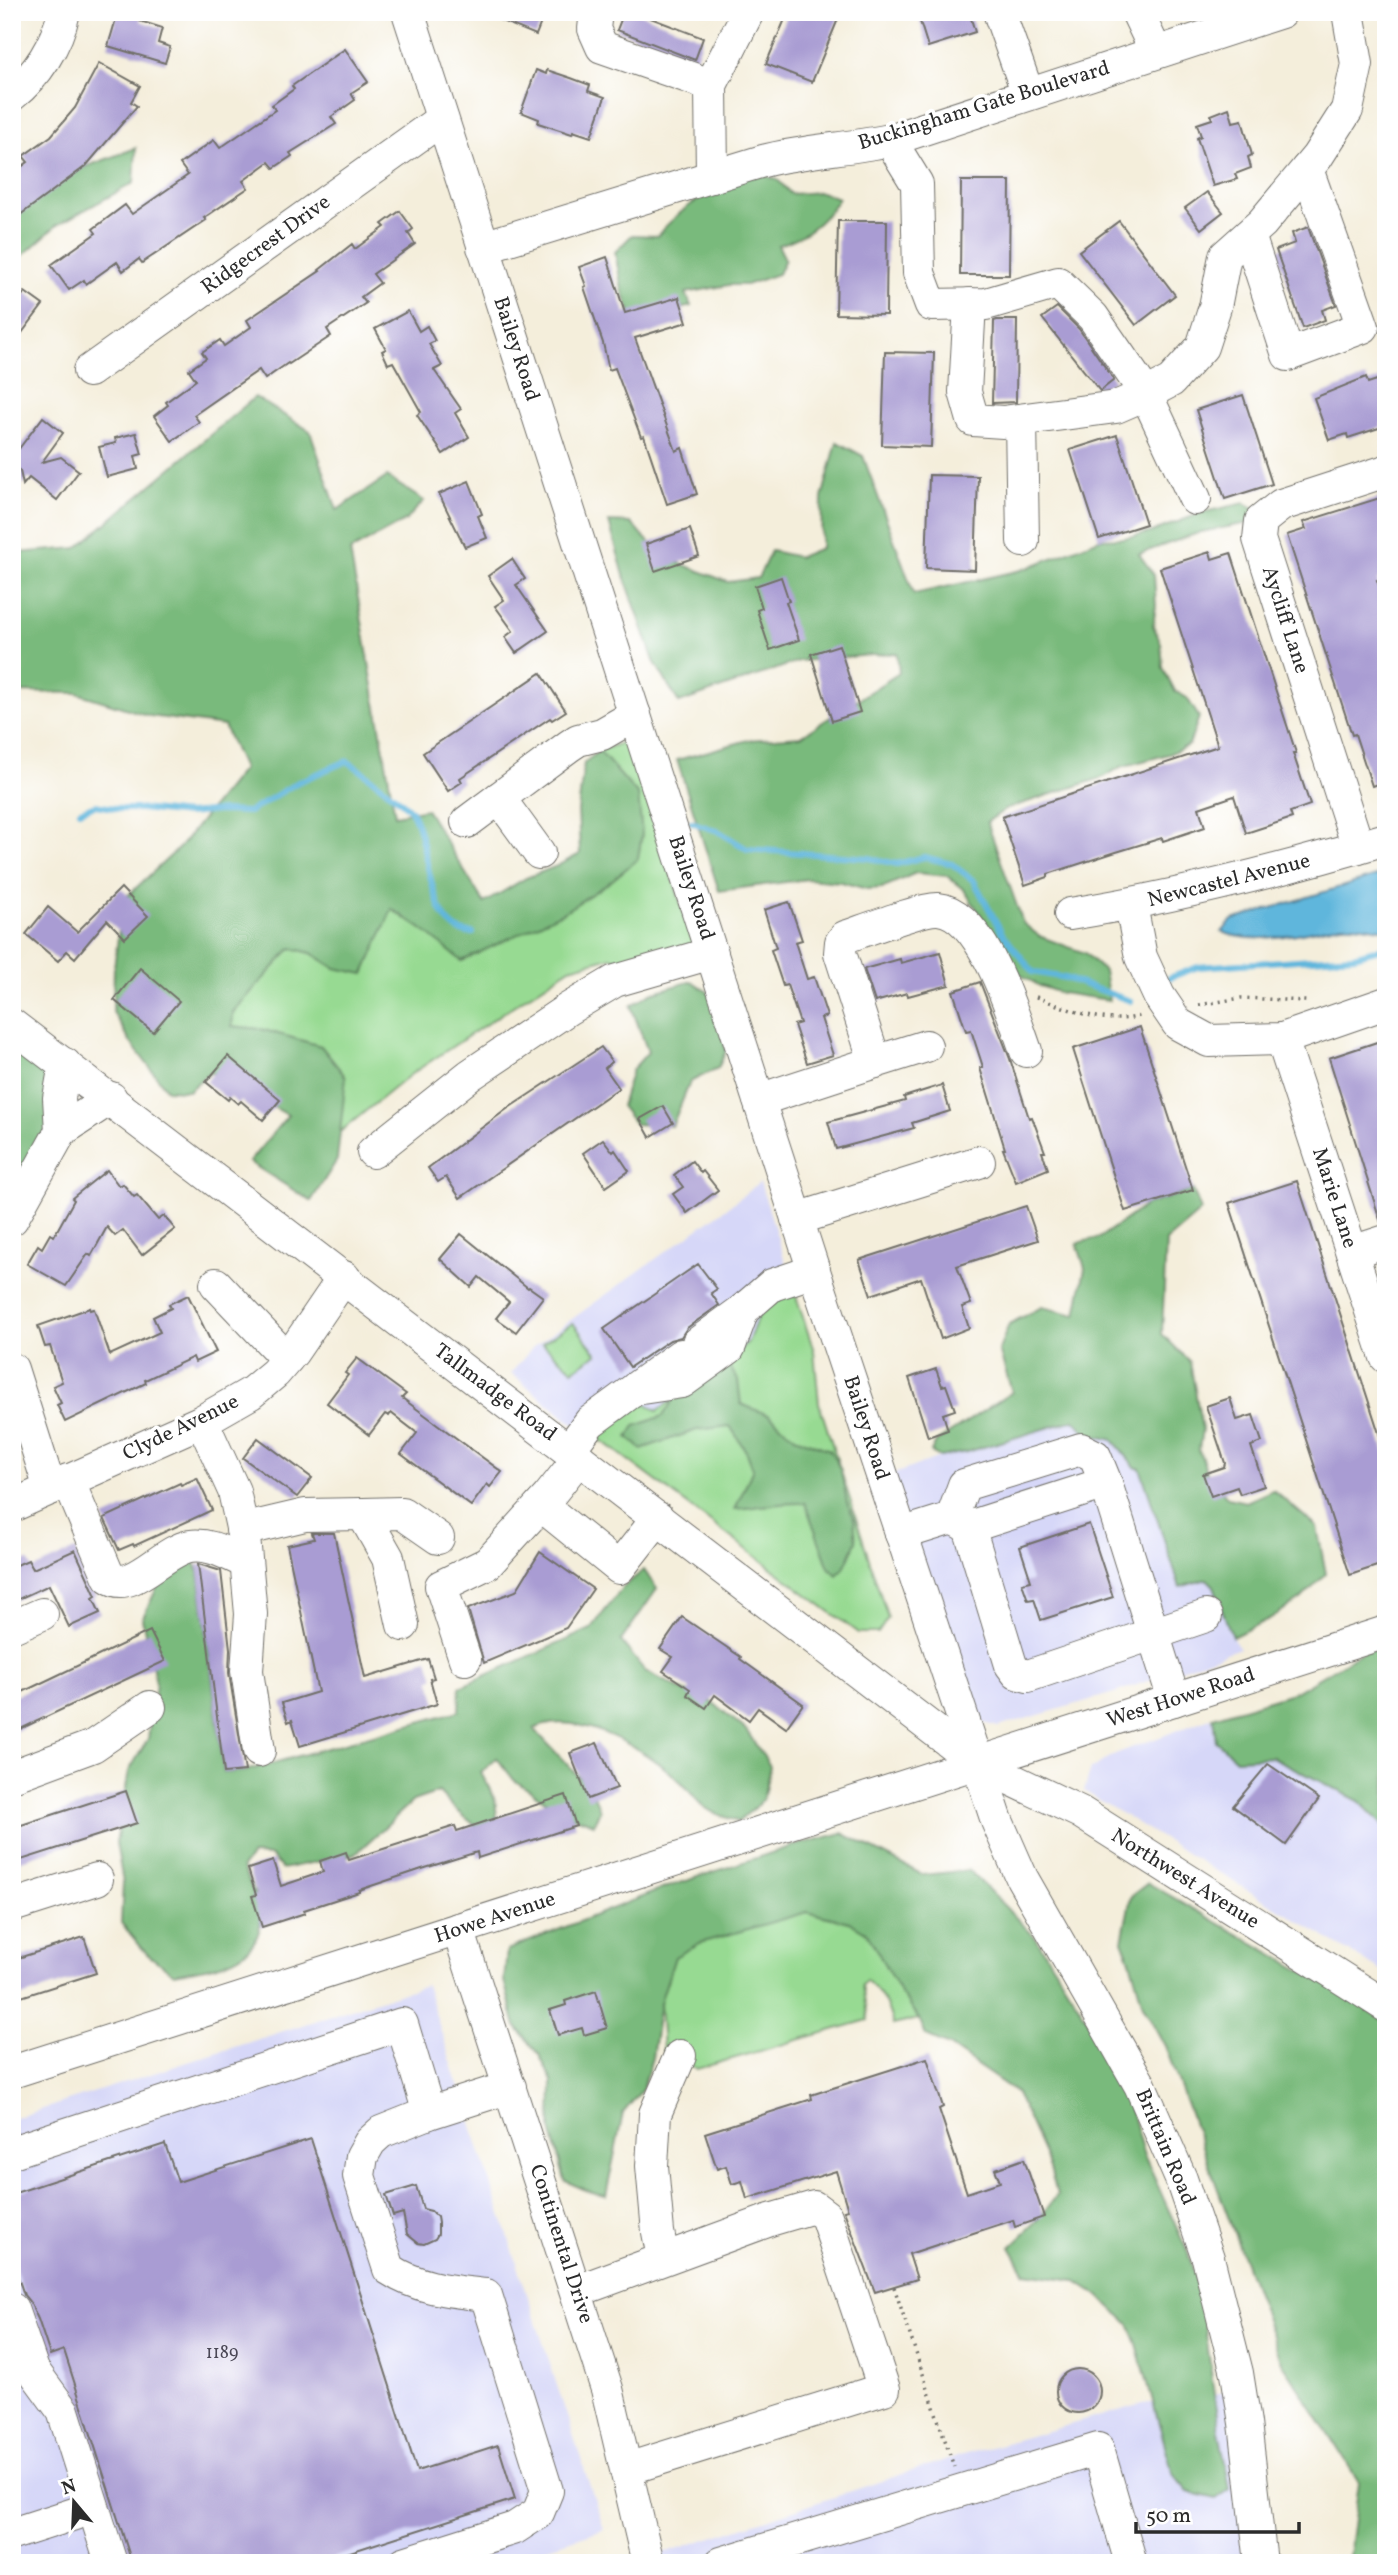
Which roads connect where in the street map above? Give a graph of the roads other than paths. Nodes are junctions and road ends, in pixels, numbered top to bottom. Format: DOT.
graph roads {
  1 [pos="64,12"];
  2 [pos="408,12"];
  3 [pos="596,12"];
  4 [pos="748,12"];
  5 [pos="999,12"];
  6 [pos="1137,12"];
  7 [pos="1280,12"];
  8 [pos="1348,12"];
  9 [pos="1156,52"];
  10 [pos="711,85"];
  11 [pos="1028,94"];
  12 [pos="12,95"];
  13 [pos="442,118"];
  14 [pos="890,139"];
  15 [pos="1307,169"];
  16 [pos="712,177"];
  17 [pos="1249,235"];
  18 [pos="483,247"];
  19 [pos="970,304"];
  20 [pos="89,371"];
  21 [pos="1146,394"];
  22 [pos="1021,420"];
  23 [pos="1386,471"];
  24 [pos="1195,499"];
  25 [pos="1023,541"];
  26 [pos="635,715"];
  27 [pos="499,798"];
  28 [pos="467,822"];
  29 [pos="1372,843"];
  30 [pos="540,853"];
  31 [pos="1130,905"];
  32 [pos="1070,914"];
  33 [pos="712,953"];
  34 [pos="1386,1003"];
  35 [pos="12,1025"];
  36 [pos="1282,1039"];
  37 [pos="926,1046"];
  38 [pos="1026,1051"];
  39 [pos="875,1062"];
  40 [pos="65,1064"];
  41 [pos="111,1098"];
  42 [pos="759,1100"];
  43 [pos="61,1131"];
  44 [pos="373,1152"];
  45 [pos="979,1162"];
  46 [pos="12,1219"];
  47 [pos="797,1219"];
  48 [pos="1386,1241"];
  49 [pos="1352,1252"];
  50 [pos="814,1271"];
  51 [pos="344,1277"];
  52 [pos="216,1284"];
  53 [pos="743,1310"];
  54 [pos="1386,1357"];
  55 [pos="287,1359"];
  56 [pos="12,1369"];
  57 [pos="635,1389"];
  58 [pos="202,1421"];
  59 [pos="574,1454"];
  60 [pos="1106,1483"];
  61 [pos="59,1484"];
  62 [pos="541,1505"];
  63 [pos="12,1506"];
  64 [pos="363,1514"];
  65 [pos="658,1518"];
  66 [pos="960,1523"];
  67 [pos="242,1530"];
  68 [pos="901,1534"];
  69 [pos="438,1538"];
  70 [pos="246,1562"];
  71 [pos="42,1614"];
  72 [pos="1206,1616"];
  73 [pos="403,1625"];
  74 [pos="12,1627"];
  75 [pos="1386,1632"];
  76 [pos="1154,1634"];
  77 [pos="465,1659"];
  78 [pos="1174,1700"];
  79 [pos="150,1707"];
  80 [pos="259,1751"];
  81 [pos="977,1763"];
  82 [pos="12,1776"];
  83 [pos="97,1879"];
  84 [pos="12,1906"];
  85 [pos="458,1929"];
  86 [pos="1386,2006"];
  87 [pos="680,2056"];
  88 [pos="12,2072"];
  89 [pos="510,2087"];
  90 [pos="429,2113"];
  91 [pos="12,2152"];
  92 [pos="663,2258"];
  93 [pos="577,2291"];
  94 [pos="12,2309"];
  95 [pos="627,2469"];
  96 [pos="93,2508"];
  97 [pos="12,2534"];
  98 [pos="111,2563"];
  99 [pos="404,2563"];
  100 [pos="648,2563"];
  101 [pos="721,2563"];
  102 [pos="1131,2563"];
  103 [pos="1261,2563"];
  1 -- 12 [label="street"];
  2 -- 13 [label="street, Bailey Road"];
  3 -- 10 [label="street"];
  4 -- 10 [label="street"];
  5 -- 11 [label="street"];
  6 -- 9 [label="street"];
  7 -- 9 [label="street, Buckingham Gate Boulevard"];
  8 -- 15 [label="street"];
  9 -- 11 [label="street, Buckingham Gate Boulevard"];
  10 -- 16 [label="street"];
  11 -- 14 [label="street, Buckingham Gate Boulevard"];
  13 -- 18 [label="street, Bailey Road"];
  13 -- 20 [label="street, Ridgecrest Drive"];
  14 -- 16 [label="street, Buckingham Gate Boulevard"];
  14 -- 19 [label="street"];
  15 -- 17 [label="street"];
  15 -- 17 [label="street"];
  16 -- 18 [label="street, Buckingham Gate Boulevard"];
  17 -- 21 [label="street"];
  18 -- 26 [label="street, Bailey Road"];
  19 -- 21 [label="street"];
  19 -- 22 [label="street"];
  21 -- 22 [label="street"];
  21 -- 24 [label="street"];
  22 -- 25 [label="street"];
  23 -- 29 [label="street, Aycliff Lane"];
  26 -- 27 [label="street"];
  26 -- 33 [label="street, Bailey Road"];
  27 -- 28 [label="street"];
  27 -- 30 [label="street"];
  29 -- 31 [label="street, Newcastel Avenue"];
  31 -- 32 [label="street, Newcastel Avenue"];
  31 -- 36 [label="street"];
  33 -- 42 [label="street, Bailey Road"];
  33 -- 44 [label="street"];
  34 -- 36 [label="street"];
  35 -- 40 [label="street, Tallmadge Road"];
  36 -- 49 [label="street, Marie Lane"];
  37 -- 39 [label="street"];
  38 -- 39 [label="street"];
  39 -- 42 [label="street"];
  40 -- 41 [label="street, Tallmadge Road"];
  40 -- 43 [label="street"];
  41 -- 43 [label="street"];
  41 -- 51 [label="street, Tallmadge Road"];
  42 -- 47 [label="street, Bailey Road"];
  43 -- 46 [label="street"];
  45 -- 47 [label="street"];
  47 -- 50 [label="street, Bailey Road"];
  48 -- 49 [label="street"];
  49 -- 54 [label="street, Marie Lane"];
  50 -- 53 [label="street"];
  50 -- 68 [label="street, Bailey Road"];
  51 -- 55 [label="street, Clyde Avenue"];
  51 -- 59 [label="street, Tallmadge Road"];
  52 -- 55 [label="street"];
  53 -- 57 [label="street"];
  53 -- 57 [label="street"];
  55 -- 58 [label="street, Clyde Avenue"];
  56 -- 61 [label="street"];
  57 -- 59 [label="street"];
  58 -- 61 [label="street, Clyde Avenue"];
  58 -- 67 [label="street"];
  59 -- 62 [label="street"];
  59 -- 65 [label="street, Tallmadge Road"];
  60 -- 66 [label="street"];
  60 -- 66 [label="street"];
  60 -- 76 [label="street"];
  61 -- 63 [label="street, Clyde Avenue"];
  61 -- 70 [label="street"];
  62 -- 65 [label="street"];
  62 -- 77 [label="street"];
  64 -- 67 [label="street"];
  64 -- 69 [label="street"];
  64 -- 73 [label="street"];
  65 -- 81 [label="street, Tallmadge Road"];
  66 -- 68 [label="street"];
  66 -- 76 [label="street"];
  67 -- 70 [label="street"];
  68 -- 81 [label="street, Bailey Road"];
  70 -- 80 [label="street"];
  71 -- 74 [label="street"];
  72 -- 76 [label="street"];
  75 -- 78 [label="street, West Howe Road"];
  76 -- 78 [label="street"];
  78 -- 81 [label="street, West Howe Road"];
  79 -- 82 [label="street"];
  81 -- 85 [label="street, Howe Avenue"];
  81 -- 86 [label="street, Northwest Avenue"];
  81 -- 103 [label="street, Brittain Road"];
  83 -- 84 [label="street"];
  85 -- 88 [label="street, Howe Avenue"];
  85 -- 89 [label="street, Continental Drive"];
  87 -- 92 [label="street"];
  89 -- 90 [label="street"];
  89 -- 93 [label="street, Continental Drive"];
  90 -- 91 [label="street"];
  90 -- 99 [label="street"];
  92 -- 93 [label="street"];
  92 -- 95 [label="street"];
  93 -- 95 [label="street, Continental Drive"];
  94 -- 96 [label="street"];
  95 -- 100 [label="street, Continental Drive"];
  96 -- 97 [label="street"];
  96 -- 98 [label="street"];
  101 -- 102 [label="street"];
}
